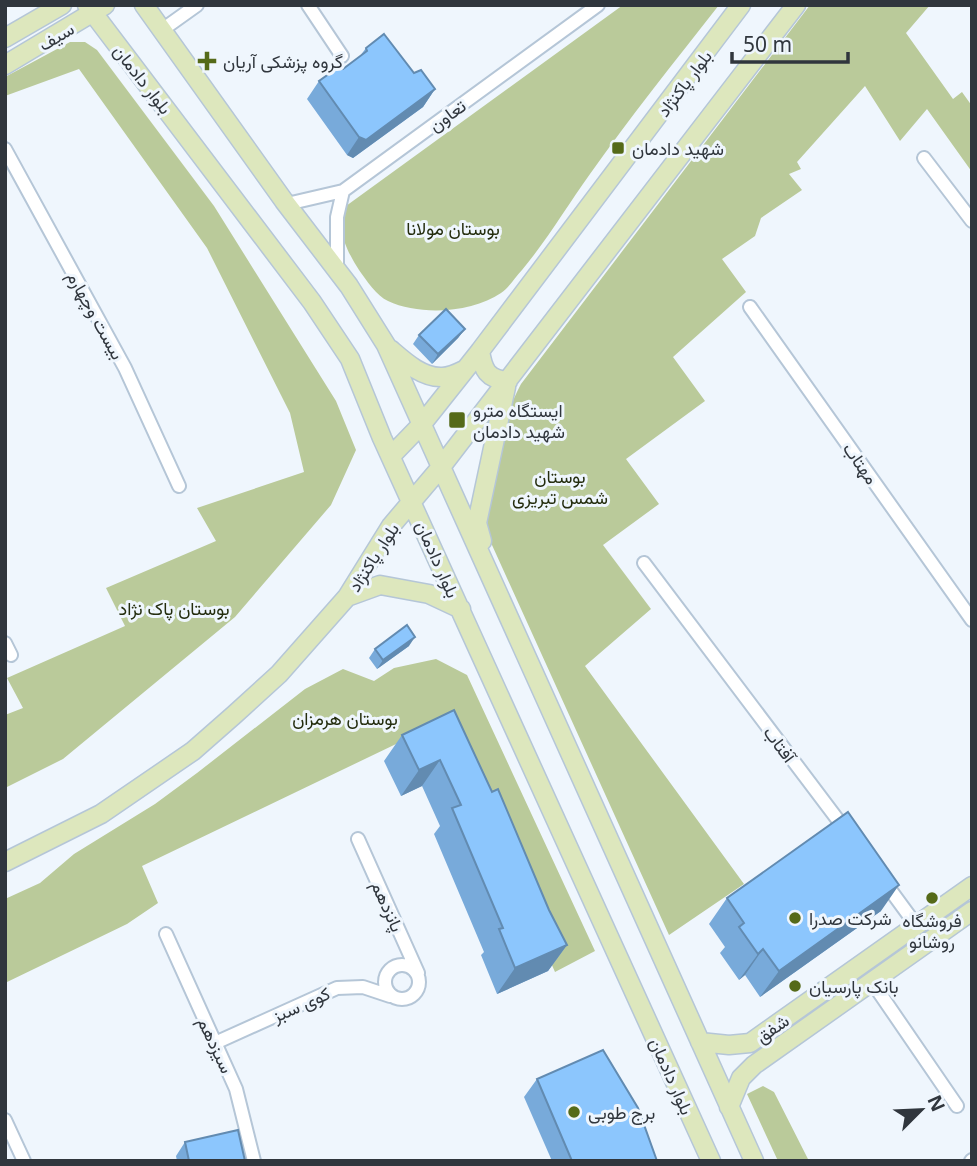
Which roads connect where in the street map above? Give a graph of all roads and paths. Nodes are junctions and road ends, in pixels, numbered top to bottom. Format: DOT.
graph roads {
  1 [pos="62,5"];
  2 [pos="144,5"];
  3 [pos="197,5"];
  4 [pos="307,5"];
  5 [pos="597,5"];
  6 [pos="741,5"];
  7 [pos="796,5"];
  8 [pos="95,8"];
  9 [pos="162,30"];
  10 [pos="5,38"];
  11 [pos="342,56"];
  12 [pos="5,65"];
  13 [pos="5,149"];
  14 [pos="924,158"];
  15 [pos="343,191"];
  16 [pos="287,204"];
  17 [pos="972,221"];
  18 [pos="337,269"];
  19 [pos="750,307"];
  20 [pos="386,345"];
  21 [pos="480,351"];
  22 [pos="464,370"];
  23 [pos="508,381"];
  24 [pos="422,424"];
  25 [pos="391,456"];
  26 [pos="441,467"];
  27 [pos="180,486"];
  28 [pos="412,501"];
  29 [pos="644,563"];
  30 [pos="492,581"];
  31 [pos="347,597"];
  32 [pos="461,608"];
  33 [pos="972,620"];
  34 [pos="5,643"];
  35 [pos="11,655"];
  36 [pos="358,839"];
  37 [pos="859,848"];
  38 [pos="5,862"];
  39 [pos="875,870"];
  40 [pos="970,892"];
  41 [pos="972,911"];
  42 [pos="916,925"];
  43 [pos="166,934"];
  44 [pos="929,942"];
  45 [pos="860,964"];
  46 [pos="418,973"];
  47 [pos="872,982"];
  48 [pos="390,996"];
  49 [pos="700,1042"];
  50 [pos="215,1043"];
  51 [pos="957,1106"];
  52 [pos="729,1107"];
  53 [pos="5,1120"];
  54 [pos="24,1161"];
  55 [pos="254,1161"];
  56 [pos="711,1161"];
  57 [pos="754,1161"];
  1 -- 10 [label="main road, سیف"];
  2 -- 9 [label="main road"];
  3 -- 9 [label="street"];
  4 -- 11 [label="street"];
  5 -- 15 [label="street, تعاون"];
  6 -- 21 [label="main road, بلوار پاکنژاد"];
  7 -- 23 [label="main road, بلوار پاکنژاد"];
  8 -- 12 [label="main road, سیف"];
  8 -- 25 [label="main road, بلوار دادمان"];
  9 -- 16 [label="main road"];
  13 -- 27 [label="street, بیست وچهارم"];
  14 -- 17 [label="street"];
  15 -- 16 [label="street, تعاون"];
  15 -- 18 [label="street"];
  16 -- 18 [label="main road"];
  18 -- 20 [label="main road"];
  19 -- 33 [label="street, مهتاب"];
  20 -- 22 [label="main road"];
  20 -- 24 [label="main road"];
  21 -- 22 [label="main road, بلوار پاکنژاد"];
  21 -- 23 [label="main road"];
  22 -- 24 [label="main road, بلوار پاکنژاد"];
  23 -- 26 [label="main road, بلوار پاکنژاد"];
  23 -- 30 [label="main road"];
  24 -- 25 [label="main road, بلوار پاکنژاد"];
  24 -- 26 [label="main road"];
  25 -- 28 [label="main road, بلوار دادمان"];
  26 -- 28 [label="main road, بلوار پاکنژاد"];
  26 -- 30 [label="main road"];
  28 -- 31 [label="main road, بلوار پاکنژاد"];
  28 -- 32 [label="main road, بلوار دادمان"];
  29 -- 37 [label="street, آفتاب"];
  30 -- 49 [label="main road"];
  31 -- 32 [label="main road"];
  31 -- 38 [label="main road, بلوار پاکنژاد"];
  32 -- 56 [label="main road, بلوار دادمان"];
  34 -- 35 [label="street"];
  36 -- 46 [label="street, پانزدهم"];
  39 -- 42 [label="street"];
  40 -- 42 [label="main road, شفق"];
  41 -- 44 [label="main road, شفق"];
  42 -- 44 [label="main road"];
  42 -- 45 [label="main road, شفق"];
  43 -- 50 [label="street, سیزدهم"];
  44 -- 47 [label="main road, شفق"];
  45 -- 47 [label="main road"];
  45 -- 49 [label="main road, شفق"];
  46 -- 48 [label="street"];
  46 -- 48 [label="street"];
  47 -- 51 [label="street"];
  47 -- 52 [label="main road, شفق"];
  48 -- 50 [label="street, کوی سبز"];
  49 -- 52 [label="main road"];
  50 -- 55 [label="street, سیزدهم"];
  52 -- 57 [label="main road"];
  53 -- 54 [label="street"];
}
